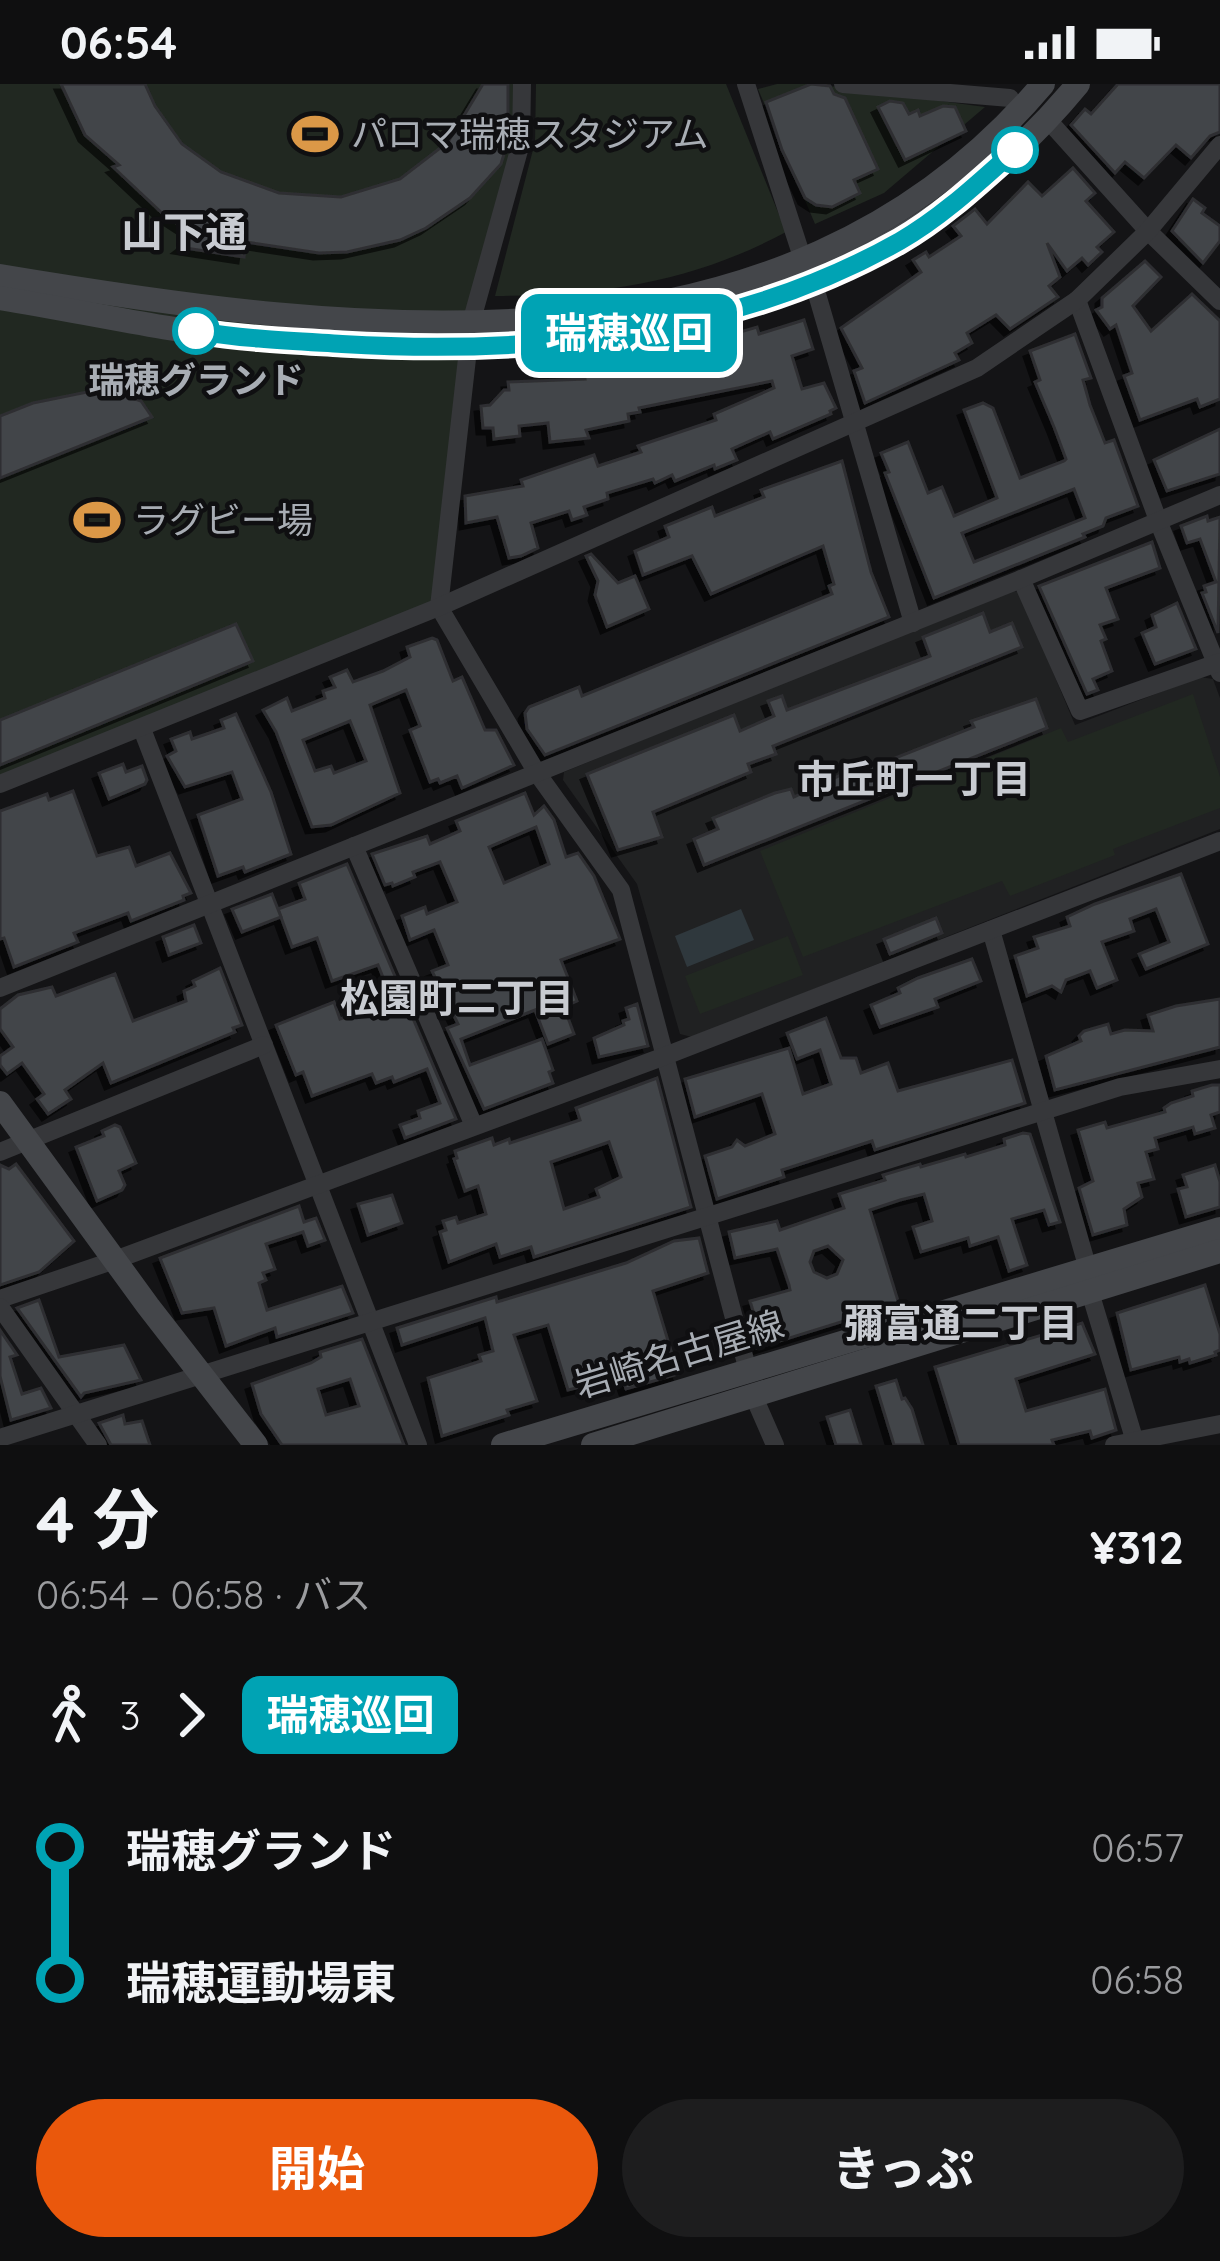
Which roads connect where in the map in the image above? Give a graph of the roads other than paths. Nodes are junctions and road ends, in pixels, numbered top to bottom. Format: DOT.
graph roads {
  1 [pos="522,84"];
  2 [pos="749,84"];
  3 [pos="843,84"];
  4 [pos="1043,84"];
  5 [pos="1078,84"];
  6 [pos="1012,96"];
  7 [pos="1048,120"];
  8 [pos="1220,145"];
  9 [pos="1148,231"];
  10 [pos="803,260"];
  11 [pos="0,276"];
  12 [pos="814,284"];
  13 [pos="0,298"];
  14 [pos="1077,300"];
  15 [pos="1220,301"];
  16 [pos="470,335"];
  17 [pos="855,422"];
  18 [pos="1220,495"];
  19 [pos="1159,523"];
  20 [pos="1021,579"];
  21 [pos="439,607"];
  22 [pos="913,622"];
  23 [pos="1219,666"];
  24 [pos="142,729"];
  25 [pos="537,773"];
  26 [pos="0,784"];
  27 [pos="1220,841"];
  28 [pos="354,846"];
  29 [pos="209,904"];
  30 [pos="991,930"];
  31 [pos="0,988"];
  32 [pos="264,1045"];
  33 [pos="665,1056"];
  34 [pos="1220,1069"];
  35 [pos="0,1103"];
  36 [pos="1042,1114"];
  37 [pos="474,1126"];
  38 [pos="28,1140"];
  39 [pos="0,1152"];
  40 [pos="317,1183"];
  41 [pos="709,1219"];
  42 [pos="1220,1229"];
  43 [pos="1220,1251"];
  44 [pos="115,1260"];
  45 [pos="1089,1280"];
  46 [pos="0,1303"];
  47 [pos="371,1324"];
  48 [pos="748,1371"];
  49 [pos="202,1372"];
  50 [pos="754,1397"];
  51 [pos="78,1415"];
  52 [pos="1220,1424"];
  53 [pos="0,1438"];
  54 [pos="1136,1444"];
  55 [pos="98,1445"];
  56 [pos="256,1445"];
  57 [pos="418,1445"];
  58 [pos="503,1445"];
  59 [pos="593,1445"];
  60 [pos="775,1445"];
  61 [pos="1114,1445"];
  1 -- 16 [label="street"];
  2 -- 10 [label="street"];
  3 -- 6 [label="street"];
  4 -- 6 [label="street"];
  5 -- 7 [label="street"];
  6 -- 10 [label="street"];
  7 -- 9 [label="street"];
  7 -- 12 [label="street"];
  8 -- 9 [label="street"];
  9 -- 14 [label="street"];
  9 -- 15 [label="street"];
  10 -- 16 [label="street"];
  11 -- 16 [label="street"];
  12 -- 16 [label="street"];
  12 -- 17 [label="street"];
  13 -- 16 [label="street"];
  14 -- 17 [label="street"];
  14 -- 19 [label="street"];
  16 -- 21 [label="street"];
  17 -- 21 [label="street"];
  17 -- 22 [label="street"];
  18 -- 19 [label="street"];
  19 -- 20 [label="street"];
  19 -- 23 [label="street"];
  20 -- 22 [label="street"];
  20 -- 23 [label="street"];
  21 -- 24 [label="street"];
  21 -- 25 [label="street"];
  22 -- 25 [label="street"];
  24 -- 26 [label="street"];
  24 -- 29 [label="street"];
  25 -- 28 [label="street"];
  25 -- 33 [label="street"];
  27 -- 30 [label="street"];
  28 -- 29 [label="street"];
  28 -- 37 [label="street"];
  29 -- 31 [label="street"];
  29 -- 32 [label="street"];
  30 -- 33 [label="street"];
  30 -- 36 [label="street"];
  32 -- 38 [label="street"];
  32 -- 40 [label="street"];
  33 -- 37 [label="street"];
  33 -- 41 [label="street"];
  34 -- 36 [label="street"];
  35 -- 38 [label="street"];
  36 -- 41 [label="street"];
  36 -- 45 [label="street"];
  37 -- 40 [label="street"];
  38 -- 39 [label="street"];
  38 -- 44 [label="street"];
  40 -- 44 [label="street"];
  40 -- 47 [label="street"];
  41 -- 47 [label="street"];
  41 -- 48 [label="street"];
  42 -- 45 [label="street, 岩崎名古屋線"];
  43 -- 45 [label="street, 岩崎名古屋線"];
  44 -- 46 [label="street"];
  44 -- 49 [label="street"];
  45 -- 48 [label="street, 岩崎名古屋線"];
  45 -- 50 [label="street, 岩崎名古屋線"];
  45 -- 54 [label="street"];
  46 -- 51 [label="street"];
  47 -- 49 [label="street"];
  47 -- 57 [label="street"];
  48 -- 58 [label="street, 岩崎名古屋線"];
  49 -- 51 [label="street"];
  49 -- 56 [label="street"];
  50 -- 59 [label="street, 岩崎名古屋線"];
  50 -- 60 [label="street"];
  51 -- 53 [label="street"];
  51 -- 55 [label="street"];
  52 -- 54 [label="street"];
  54 -- 61 [label="street"];
}
